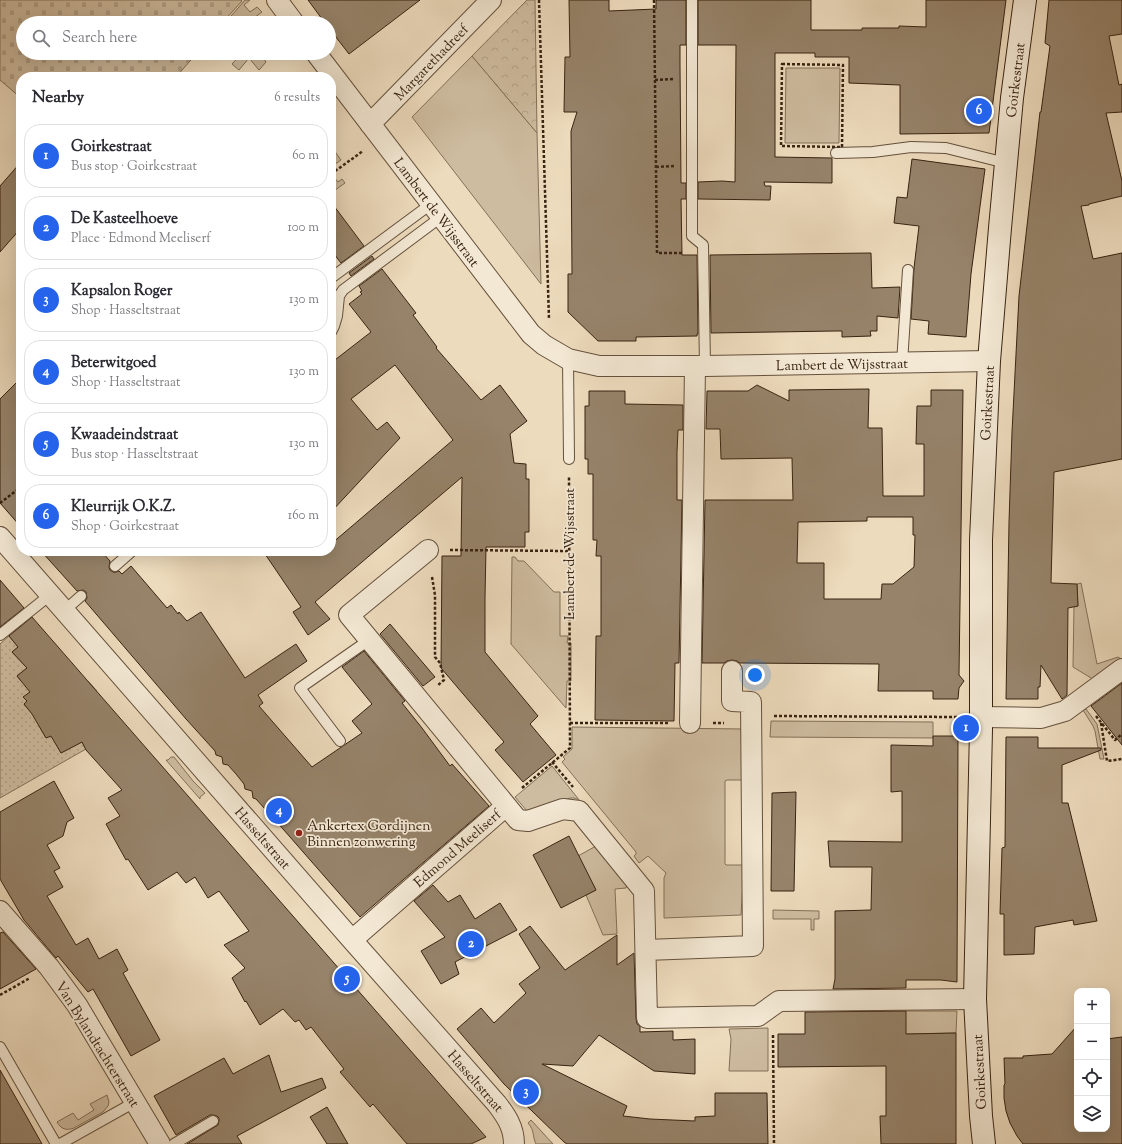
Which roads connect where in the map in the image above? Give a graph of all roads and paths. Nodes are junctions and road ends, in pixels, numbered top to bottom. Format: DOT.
graph roads {
  1 [pos="277,0"];
  2 [pos="491,0"];
  3 [pos="539,0"];
  4 [pos="654,0"];
  5 [pos="692,0"];
  6 [pos="1025,0"];
  7 [pos="289,16"];
  8 [pos="321,60"];
  9 [pos="782,64"];
  10 [pos="331,72"];
  11 [pos="336,79"];
  12 [pos="376,131"];
  13 [pos="836,152"];
  14 [pos="1006,163"];
  15 [pos="336,169"];
  16 [pos="436,210"];
  17 [pos="703,252"];
  18 [pos="908,270"];
  19 [pos="336,275"];
  20 [pos="336,319"];
  21 [pos="544,345"];
  22 [pos="568,359"];
  23 [pos="989,361"];
  24 [pos="902,363"];
  25 [pos="700,366"];
  26 [pos="569,459"];
  27 [pos="16,491"];
  28 [pos="0,503"];
  29 [pos="0,537"];
  30 [pos="428,550"];
  31 [pos="569,551"];
  32 [pos="16,556"];
  33 [pos="16,556"];
  34 [pos="126,556"];
  35 [pos="115,566"];
  36 [pos="50,595"];
  37 [pos="81,596"];
  38 [pos="64,611"];
  39 [pos="0,635"];
  40 [pos="369,640"];
  41 [pos="1122,669"];
  42 [pos="732,671"];
  43 [pos="1082,698"];
  44 [pos="419,701"];
  45 [pos="981,717"];
  46 [pos="751,720"];
  47 [pos="1101,722"];
  48 [pos="570,723"];
  49 [pos="690,723"];
  50 [pos="1122,734"];
  51 [pos="340,741"];
  52 [pos="1122,759"];
  53 [pos="504,804"];
  54 [pos="0,911"];
  55 [pos="352,940"];
  56 [pos="646,950"];
  57 [pos="49,967"];
  58 [pos="0,995"];
  59 [pos="975,999"];
  60 [pos="765,1011"];
  61 [pos="0,1047"];
  62 [pos="135,1102"];
  63 [pos="213,1121"];
  64 [pos="56,1144"];
  65 [pos="60,1144"];
  66 [pos="160,1144"];
  67 [pos="174,1144"];
  68 [pos="514,1144"];
  69 [pos="774,1144"];
  70 [pos="984,1144"];
  1 -- 7 [label="street"];
  2 -- 12 [label="street, Margarethadreef"];
  3 -- 21 [label="path"];
  4 -- 17 [label="path"];
  5 -- 17 [label="lane"];
  6 -- 14 [label="street, Goirkestraat"];
  8 -- 10 [label="street, Lambert de Wijsstraat"];
  9 -- 9 [label="path"];
  11 -- 12 [label="street, Lambert de Wijsstraat"];
  12 -- 15 [label="path"];
  12 -- 16 [label="street, Lambert de Wijsstraat"];
  13 -- 14 [label="lane"];
  14 -- 23 [label="street, Goirkestraat"];
  16 -- 19 [label="lane"];
  16 -- 20 [label="lane"];
  16 -- 21 [label="street, Lambert de Wijsstraat"];
  17 -- 25 [label="lane"];
  18 -- 24 [label="lane"];
  21 -- 22 [label="street, Lambert de Wijsstraat"];
  22 -- 25 [label="street, Lambert de Wijsstraat"];
  22 -- 26 [label="lane"];
  23 -- 24 [label="street, Lambert de Wijsstraat"];
  23 -- 45 [label="street, Goirkestraat"];
  24 -- 25 [label="street, Lambert de Wijsstraat"];
  25 -- 49 [label="street"];
  26 -- 31 [label="path, Lambert de Wijsstraat"];
  27 -- 28 [label="path"];
  29 -- 33 [label="street, Hasseltstraat"];
  30 -- 31 [label="path"];
  30 -- 40 [label="street"];
  30 -- 44 [label="path"];
  31 -- 48 [label="path, Lambert de Wijsstraat"];
  32 -- 36 [label="street, Hasseltstraat"];
  34 -- 35 [label="lane"];
  36 -- 38 [label="street, Hasseltstraat"];
  36 -- 39 [label="lane"];
  37 -- 38 [label="lane"];
  38 -- 55 [label="street, Hasseltstraat"];
  40 -- 44 [label="street"];
  40 -- 51 [label="lane"];
  41 -- 43 [label="street"];
  42 -- 46 [label="street"];
  43 -- 45 [label="street"];
  43 -- 47 [label="path"];
  44 -- 53 [label="street"];
  45 -- 46 [label="path"];
  45 -- 59 [label="street, Goirkestraat"];
  46 -- 49 [label="path"];
  46 -- 56 [label="street"];
  47 -- 50 [label="path"];
  47 -- 52 [label="path"];
  48 -- 49 [label="path"];
  48 -- 53 [label="path, Lambert de Wijsstraat"];
  53 -- 55 [label="street, Edmond Meeliserf"];
  53 -- 56 [label="street, Edmond Meeliserf"];
  54 -- 57 [label="street, Van Bylandtachterstraat"];
  55 -- 68 [label="street, Hasseltstraat"];
  56 -- 60 [label="street, Edmond Meeliserf"];
  57 -- 58 [label="path"];
  57 -- 62 [label="street, Van Bylandtachterstraat"];
  59 -- 60 [label="street"];
  59 -- 70 [label="street, Goirkestraat"];
  60 -- 69 [label="path"];
  61 -- 64 [label="lane"];
  62 -- 65 [label="lane"];
  62 -- 66 [label="street, Van Bylandtachterstraat"];
  63 -- 67 [label="lane"];
}
